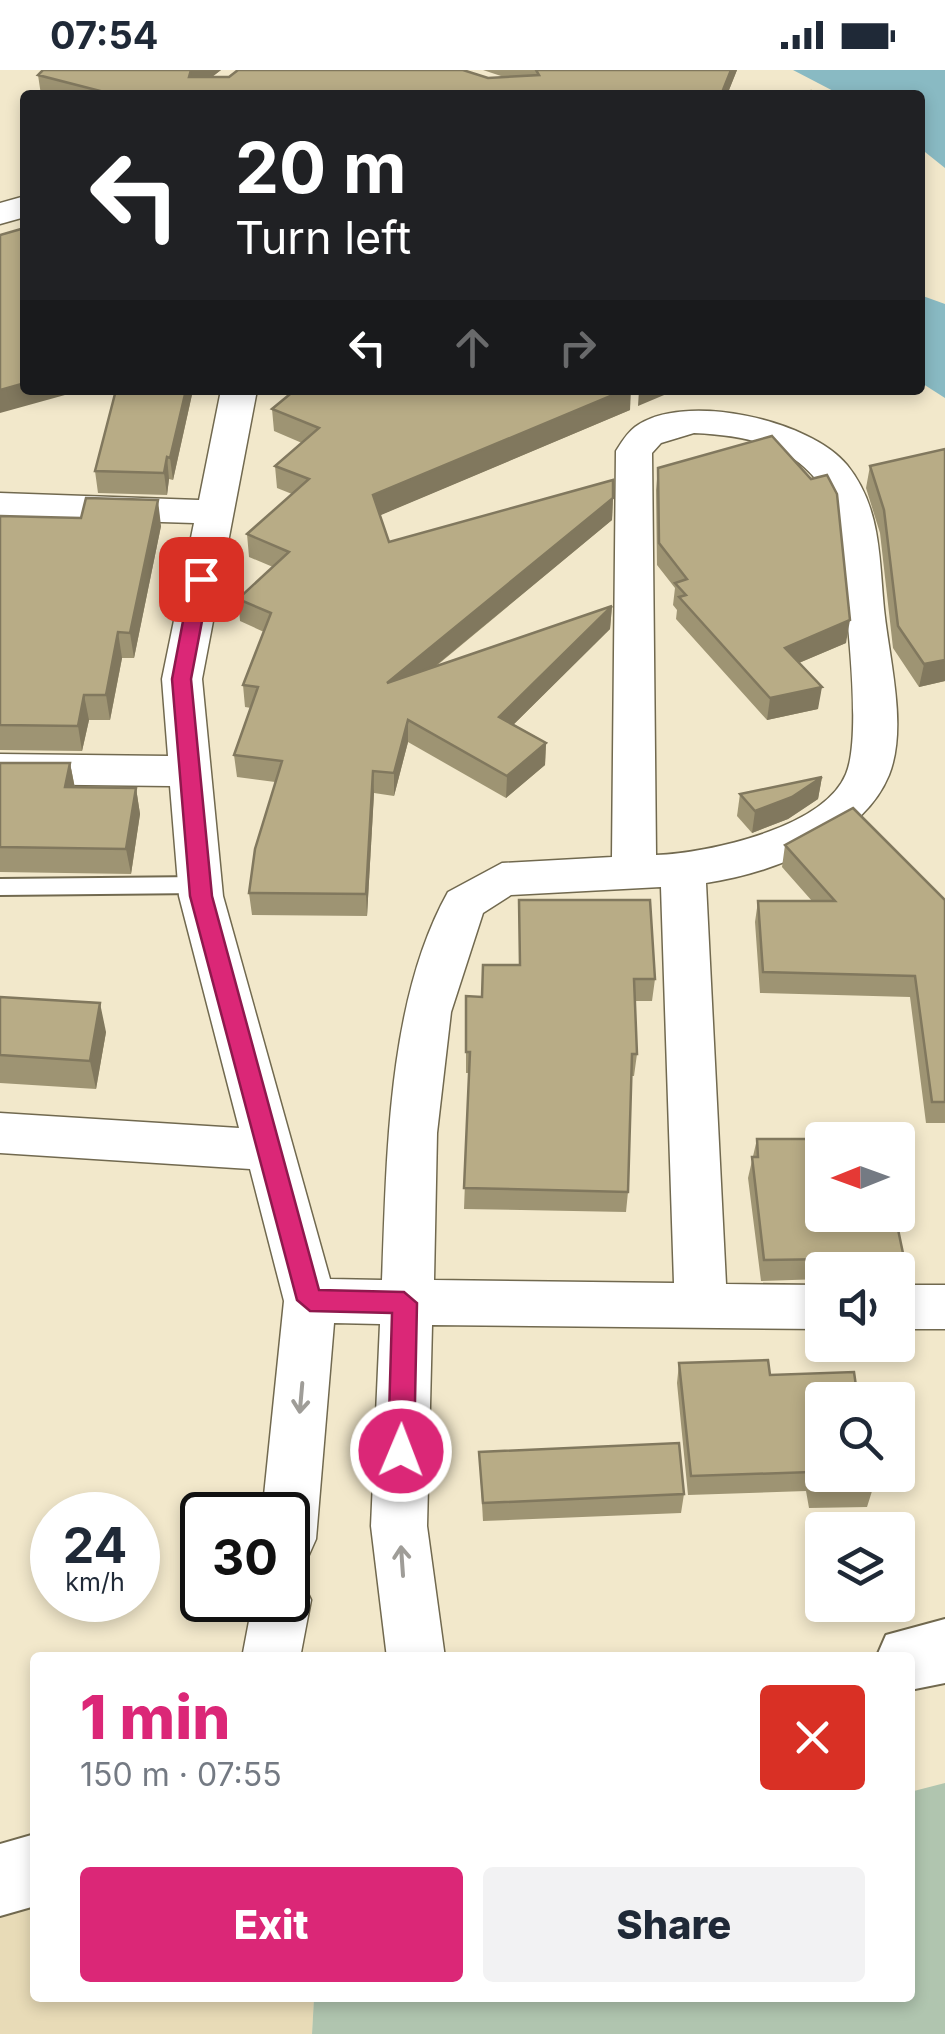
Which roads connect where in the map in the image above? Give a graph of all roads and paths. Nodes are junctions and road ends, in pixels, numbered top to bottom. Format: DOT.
graph roads {
  1 [pos="238,395"];
  2 [pos="0,506"];
  3 [pos="214,512"];
  4 [pos="0,768"];
  5 [pos="189,771"];
  6 [pos="634,870"];
  7 [pos="682,870"];
  8 [pos="200,885"];
  9 [pos="0,887"];
  10 [pos="0,1134"];
  11 [pos="269,1150"];
  12 [pos="310,1300"];
  13 [pos="404,1303"];
  14 [pos="701,1307"];
  15 [pos="805,1307"];
  16 [pos="915,1307"];
  17 [pos="945,1307"];
  18 [pos="292,1492"];
  19 [pos="278,1622"];
  20 [pos="945,1651"];
  21 [pos="272,1652"];
  22 [pos="415,1652"];
  23 [pos="915,1657"];
  24 [pos="30,1871"];
  25 [pos="0,1880"];
  1 -- 3 [label="street"];
  2 -- 3 [label="street"];
  3 -- 5 [label="street"];
  4 -- 5 [label="street"];
  5 -- 8 [label="street"];
  6 -- 7 [label="street"];
  6 -- 7 [label="street"];
  6 -- 13 [label="street"];
  7 -- 14 [label="street"];
  8 -- 9 [label="lane"];
  8 -- 11 [label="street"];
  10 -- 11 [label="street"];
  11 -- 12 [label="street"];
  12 -- 13 [label="street"];
  12 -- 18 [label="street, one-way"];
  13 -- 14 [label="street"];
  22 -- 13 [label="street, one-way"];
  14 -- 15 [label="street"];
  16 -- 17 [label="street"];
  19 -- 21 [label="street"];
  20 -- 23 [label="highway"];
  24 -- 25 [label="highway"];
}
